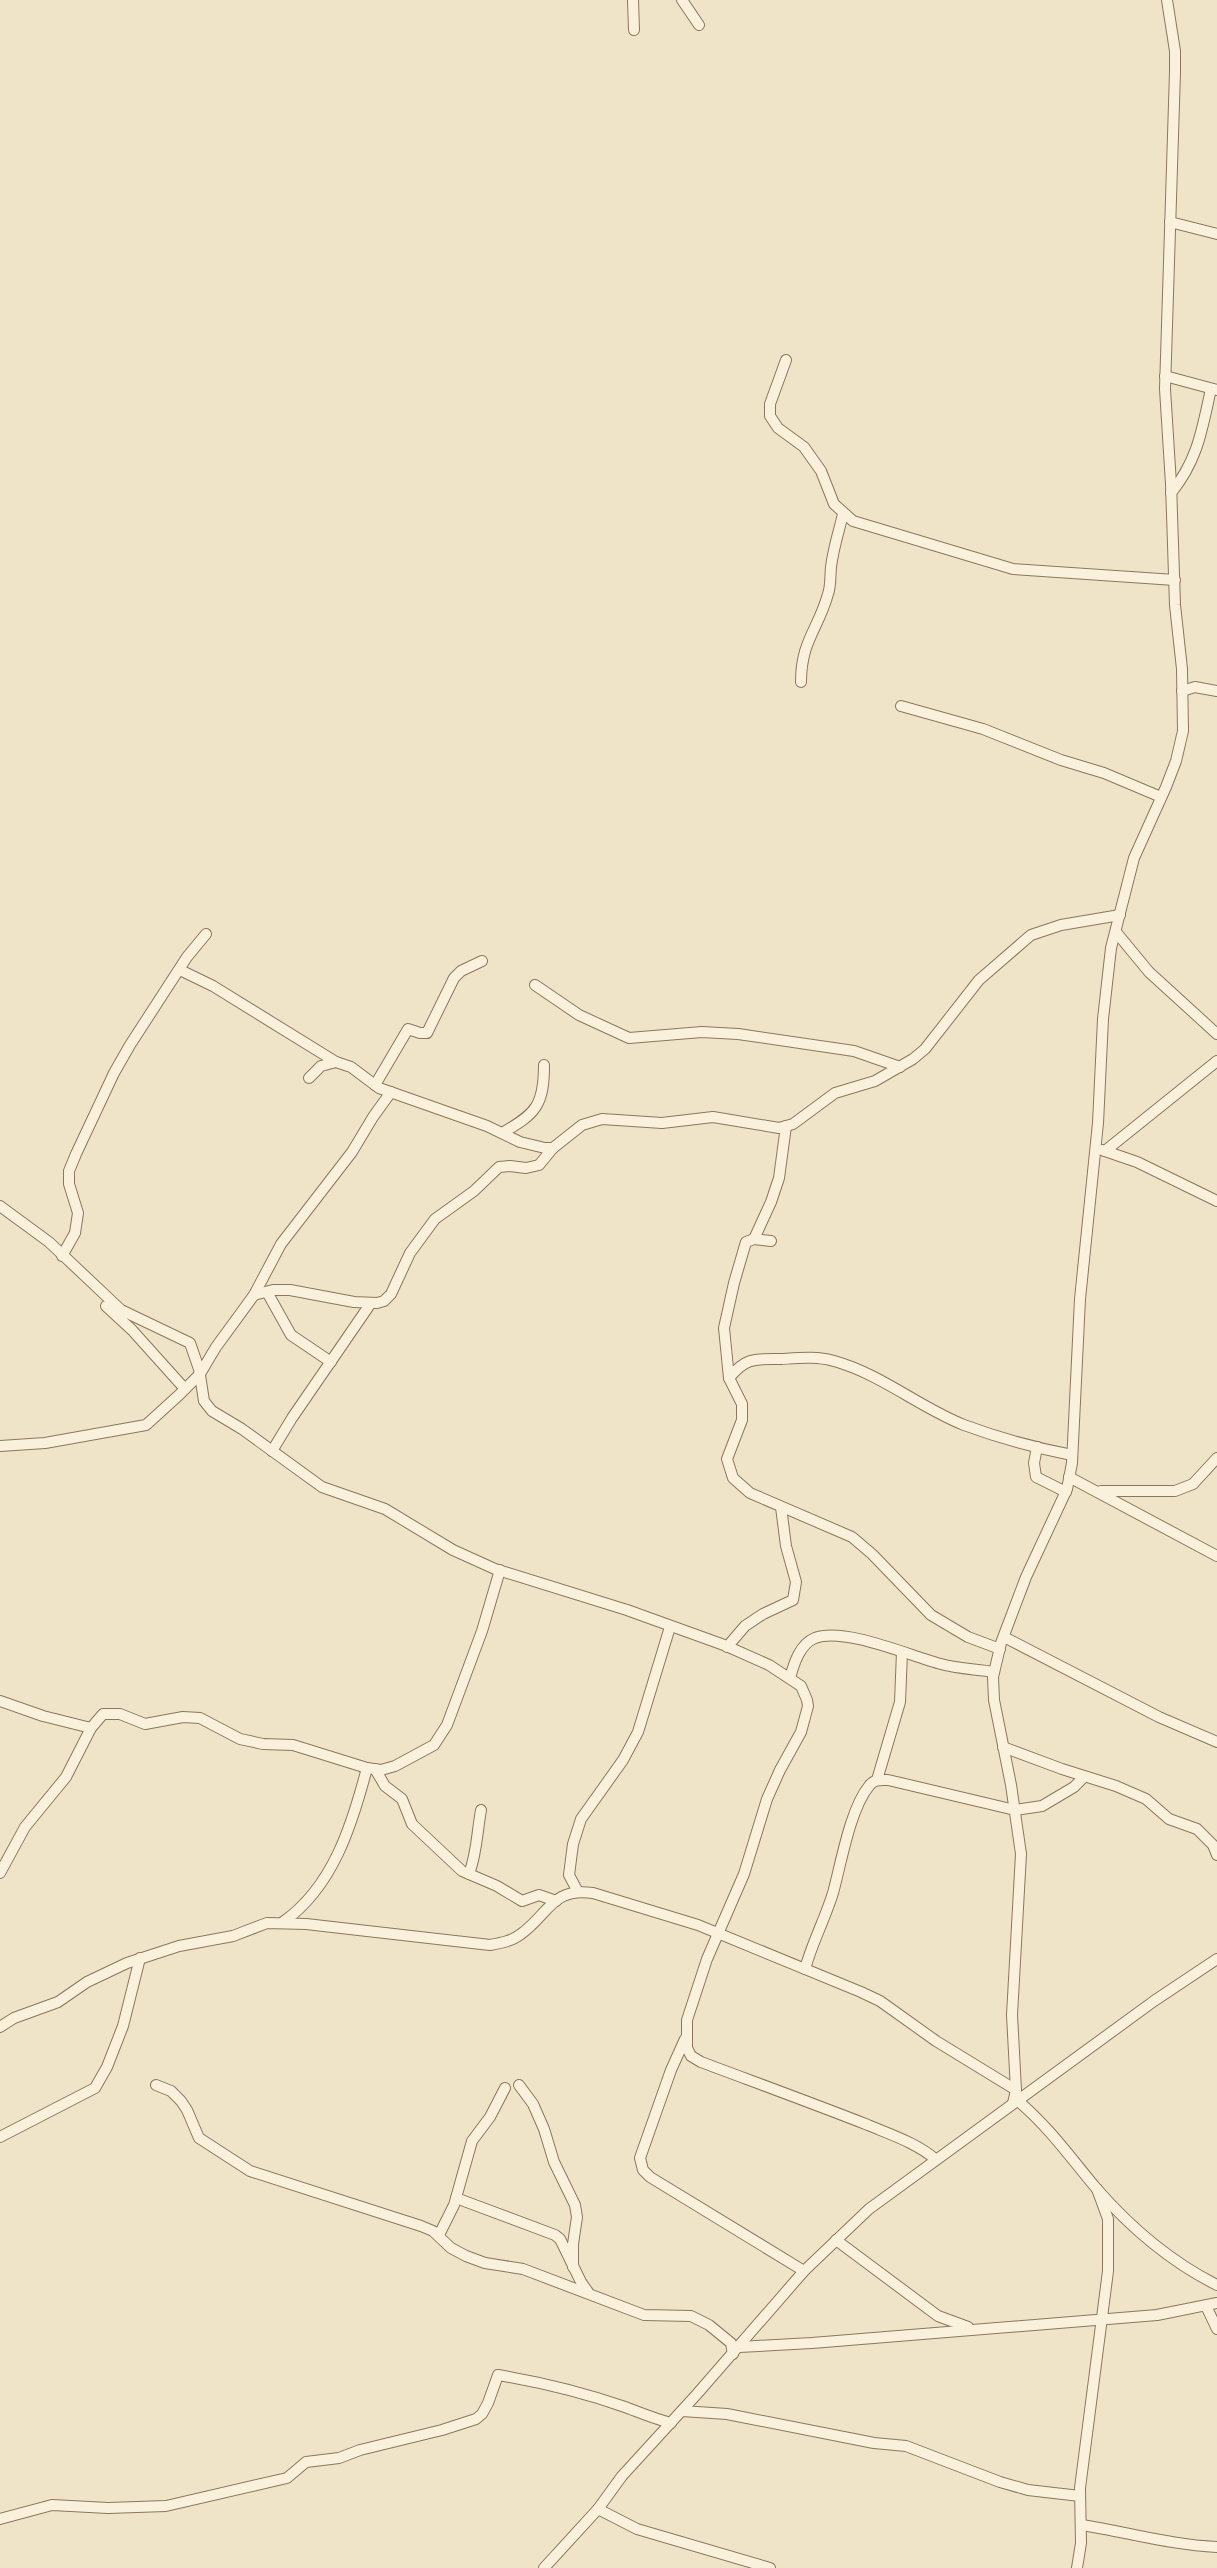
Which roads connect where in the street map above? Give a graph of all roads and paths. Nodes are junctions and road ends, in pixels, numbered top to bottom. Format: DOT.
graph roads {
  1 [pos="633,0"];
  2 [pos="682,0"];
  3 [pos="1167,0"];
  4 [pos="699,25"];
  5 [pos="634,30"];
  6 [pos="1170,222"];
  7 [pos="1217,234"];
  8 [pos="786,360"];
  9 [pos="1165,376"];
  10 [pos="1214,390"];
  11 [pos="1171,493"];
  12 [pos="843,514"];
  13 [pos="1175,580"];
  14 [pos="801,682"];
  15 [pos="1182,691"];
  16 [pos="1217,691"];
  17 [pos="901,706"];
  18 [pos="1161,797"];
  19 [pos="1120,915"];
  20 [pos="1115,932"];
  21 [pos="206,934"];
  22 [pos="482,961"];
  23 [pos="180,970"];
  24 [pos="535,985"];
  25 [pos="1217,1034"];
  26 [pos="1217,1061"];
  27 [pos="335,1062"];
  28 [pos="544,1065"];
  29 [pos="900,1068"];
  30 [pos="309,1078"];
  31 [pos="375,1085"];
  32 [pos="391,1093"];
  33 [pos="786,1126"];
  34 [pos="502,1133"];
  35 [pos="553,1148"];
  36 [pos="1101,1149"];
  37 [pos="1217,1201"];
  38 [pos="0,1206"];
  39 [pos="754,1239"];
  40 [pos="771,1241"];
  41 [pos="62,1256"];
  42 [pos="81,1274"];
  43 [pos="267,1292"];
  44 [pos="254,1295"];
  45 [pos="371,1303"];
  46 [pos="331,1362"];
  47 [pos="200,1374"];
  48 [pos="729,1378"];
  49 [pos="186,1389"];
  50 [pos="0,1446"];
  51 [pos="1037,1447"];
  52 [pos="272,1451"];
  53 [pos="1072,1455"];
  54 [pos="1217,1458"];
  55 [pos="1069,1477"];
  56 [pos="1098,1491"];
  57 [pos="1066,1492"];
  58 [pos="781,1507"];
  59 [pos="1217,1556"];
  60 [pos="500,1570"];
  61 [pos="670,1627"];
  62 [pos="1004,1637"];
  63 [pos="727,1647"];
  64 [pos="1000,1649"];
  65 [pos="902,1652"];
  66 [pos="994,1672"];
  67 [pos="790,1678"];
  68 [pos="0,1701"];
  69 [pos="92,1728"];
  70 [pos="1217,1742"];
  71 [pos="1003,1747"];
  72 [pos="371,1769"];
  73 [pos="1084,1777"];
  74 [pos="877,1780"];
  75 [pos="481,1810"];
  76 [pos="1015,1810"];
  77 [pos="1217,1855"];
  78 [pos="0,1873"];
  79 [pos="469,1874"];
  80 [pos="577,1890"];
  81 [pos="556,1901"];
  82 [pos="283,1922"];
  83 [pos="717,1933"];
  84 [pos="140,1958"];
  85 [pos="1217,1959"];
  86 [pos="1212,1968"];
  87 [pos="805,1969"];
  88 [pos="1,2025"];
  89 [pos="685,2037"];
  90 [pos="156,2085"];
  91 [pos="519,2085"];
  92 [pos="505,2088"];
  93 [pos="1016,2098"];
  94 [pos="0,2137"];
  95 [pos="935,2159"];
  96 [pos="1097,2189"];
  97 [pos="456,2199"];
  98 [pos="439,2235"];
  99 [pos="836,2240"];
  100 [pos="573,2267"];
  101 [pos="804,2271"];
  102 [pos="1217,2285"];
  103 [pos="590,2294"];
  104 [pos="1212,2304"];
  105 [pos="1103,2320"];
  106 [pos="1217,2329"];
  107 [pos="981,2330"];
  108 [pos="736,2350"];
  109 [pos="682,2411"];
  110 [pos="671,2423"];
  111 [pos="1080,2496"];
  112 [pos="598,2509"];
  113 [pos="0,2519"];
  114 [pos="1082,2525"];
  115 [pos="1217,2547"];
  116 [pos="544,2568"];
  117 [pos="771,2568"];
  118 [pos="1077,2568"];
  1 -- 5 [label="street"];
  2 -- 4 [label="street"];
  3 -- 6 [label="street"];
  6 -- 7 [label="street"];
  6 -- 9 [label="street"];
  8 -- 12 [label="street"];
  9 -- 10 [label="street"];
  9 -- 11 [label="street"];
  10 -- 11 [label="street"];
  11 -- 13 [label="street"];
  12 -- 13 [label="street"];
  12 -- 14 [label="street"];
  13 -- 15 [label="street"];
  15 -- 16 [label="street"];
  15 -- 18 [label="street"];
  17 -- 18 [label="street"];
  18 -- 19 [label="street"];
  19 -- 20 [label="street"];
  19 -- 29 [label="street"];
  20 -- 25 [label="street"];
  20 -- 36 [label="street"];
  21 -- 23 [label="street"];
  22 -- 31 [label="street"];
  23 -- 27 [label="street"];
  23 -- 41 [label="street"];
  24 -- 29 [label="street"];
  26 -- 36 [label="street"];
  27 -- 30 [label="street"];
  27 -- 31 [label="street"];
  28 -- 34 [label="street"];
  29 -- 33 [label="street"];
  31 -- 32 [label="street"];
  32 -- 34 [label="street"];
  32 -- 44 [label="street"];
  33 -- 35 [label="street"];
  33 -- 39 [label="street"];
  34 -- 35 [label="street"];
  35 -- 45 [label="street"];
  36 -- 37 [label="street"];
  36 -- 53 [label="street"];
  38 -- 41 [label="street"];
  39 -- 40 [label="street"];
  39 -- 48 [label="street"];
  41 -- 42 [label="street"];
  42 -- 47 [label="street"];
  42 -- 49 [label="street"];
  43 -- 44 [label="street"];
  43 -- 45 [label="street"];
  43 -- 46 [label="street"];
  44 -- 47 [label="street"];
  45 -- 46 [label="street"];
  46 -- 52 [label="street"];
  47 -- 49 [label="street"];
  47 -- 52 [label="street"];
  48 -- 51 [label="street"];
  48 -- 58 [label="street"];
  49 -- 50 [label="street"];
  51 -- 53 [label="street"];
  51 -- 57 [label="street"];
  52 -- 60 [label="street"];
  53 -- 55 [label="street"];
  54 -- 56 [label="street"];
  55 -- 56 [label="street"];
  55 -- 57 [label="street"];
  56 -- 59 [label="street"];
  57 -- 62 [label="street"];
  58 -- 63 [label="street"];
  58 -- 64 [label="street"];
  60 -- 61 [label="street"];
  60 -- 72 [label="street"];
  61 -- 63 [label="street"];
  61 -- 80 [label="street"];
  62 -- 64 [label="street"];
  62 -- 70 [label="street"];
  63 -- 67 [label="street"];
  64 -- 66 [label="street"];
  65 -- 66 [label="street"];
  65 -- 67 [label="street"];
  65 -- 74 [label="street"];
  66 -- 71 [label="street"];
  67 -- 83 [label="street"];
  68 -- 69 [label="street"];
  69 -- 72 [label="street"];
  69 -- 78 [label="street"];
  71 -- 73 [label="street"];
  71 -- 76 [label="street"];
  72 -- 79 [label="street"];
  72 -- 82 [label="street"];
  73 -- 76 [label="street"];
  73 -- 77 [label="street"];
  74 -- 76 [label="street"];
  74 -- 87 [label="street"];
  75 -- 79 [label="street"];
  76 -- 93 [label="street"];
  79 -- 81 [label="street"];
  80 -- 81 [label="street"];
  80 -- 83 [label="street"];
  81 -- 82 [label="street"];
  82 -- 84 [label="street"];
  83 -- 87 [label="street"];
  83 -- 89 [label="street"];
  84 -- 88 [label="street"];
  84 -- 94 [label="street"];
  85 -- 86 [label="street"];
  86 -- 93 [label="street"];
  87 -- 93 [label="street"];
  89 -- 95 [label="street"];
  89 -- 101 [label="street"];
  90 -- 98 [label="street"];
  91 -- 100 [label="street"];
  92 -- 97 [label="street"];
  93 -- 95 [label="street"];
  93 -- 96 [label="street"];
  95 -- 99 [label="street"];
  96 -- 102 [label="street"];
  96 -- 105 [label="street"];
  97 -- 98 [label="street"];
  97 -- 100 [label="street"];
  98 -- 103 [label="street"];
  99 -- 101 [label="street"];
  99 -- 107 [label="street"];
  100 -- 103 [label="street"];
  101 -- 108 [label="street"];
  103 -- 108 [label="street"];
  104 -- 105 [label="street"];
  104 -- 106 [label="street"];
  105 -- 107 [label="street"];
  105 -- 111 [label="street"];
  107 -- 108 [label="street"];
  108 -- 109 [label="street"];
  109 -- 110 [label="street"];
  109 -- 111 [label="street"];
  110 -- 112 [label="street"];
  110 -- 113 [label="street"];
  111 -- 114 [label="street"];
  112 -- 116 [label="street"];
  112 -- 117 [label="street"];
  114 -- 115 [label="street"];
  114 -- 118 [label="street"];
}
